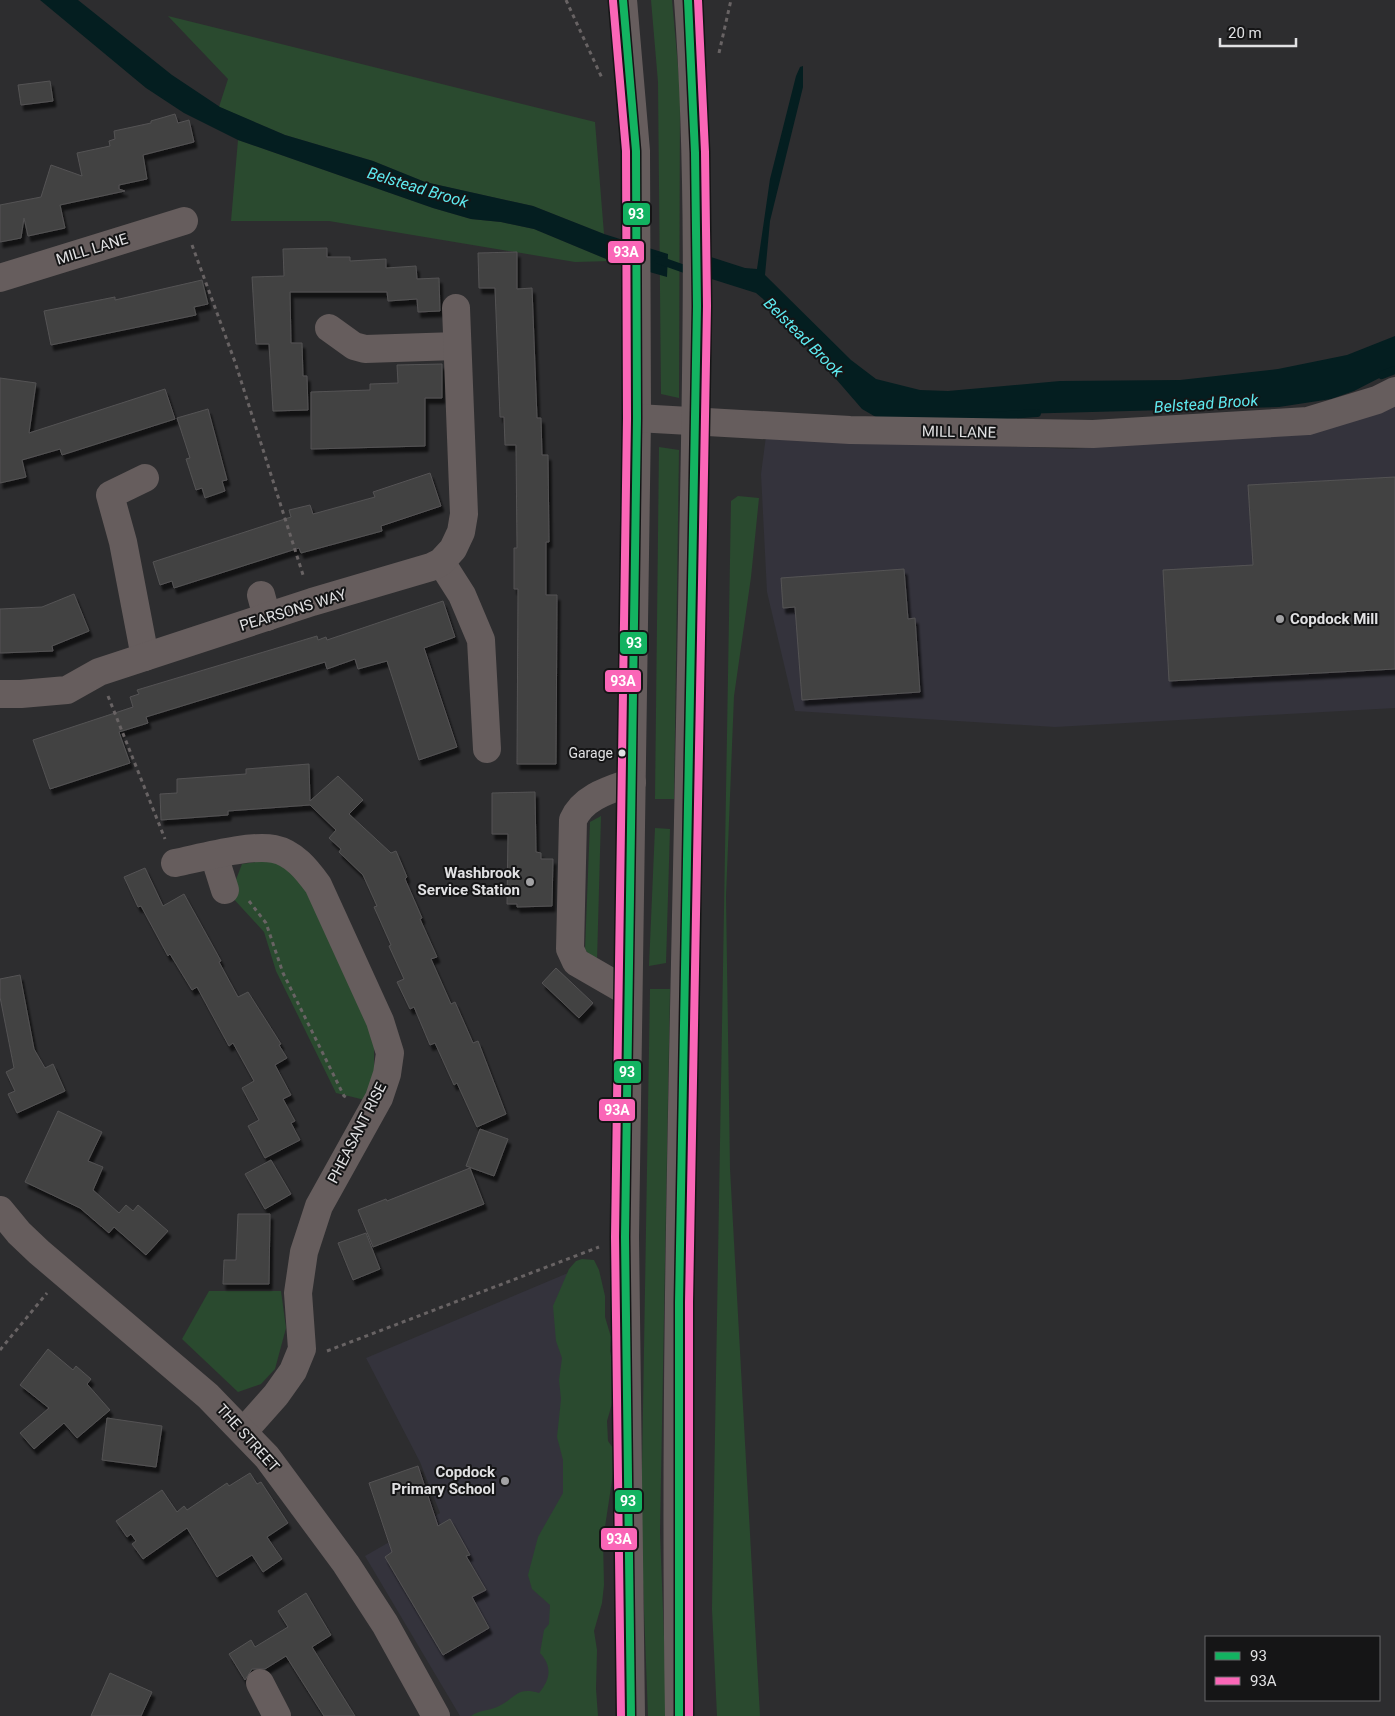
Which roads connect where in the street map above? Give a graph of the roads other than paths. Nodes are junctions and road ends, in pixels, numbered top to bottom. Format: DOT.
graph roads {
  1 [pos="623,0"];
  2 [pos="688,0"];
  3 [pos="184,221"];
  4 [pos="0,278"];
  5 [pos="456,308"];
  6 [pos="329,328"];
  7 [pos="457,346"];
  8 [pos="1395,391"];
  9 [pos="637,418"];
  10 [pos="695,421"];
  11 [pos="145,478"];
  12 [pos="441,562"];
  13 [pos="145,658"];
  14 [pos="0,694"];
  15 [pos="487,749"];
  16 [pos="632,782"];
  17 [pos="175,863"];
  18 [pos="628,992"];
  19 [pos="0,1210"];
  20 [pos="244,1431"];
  21 [pos="260,1683"];
  22 [pos="277,1716"];
  23 [pos="436,1716"];
  24 [pos="631,1716"];
  25 [pos="679,1716"];
  1 -- 9 [label="street"];
  2 -- 10 [label="street"];
  3 -- 4 [label="street, MILL LANE"];
  5 -- 7 [label="street, PEARSONS WAY"];
  6 -- 7 [label="street"];
  7 -- 12 [label="street, PEARSONS WAY"];
  8 -- 10 [label="street, MILL LANE"];
  9 -- 10 [label="street, MILL LANE"];
  9 -- 16 [label="street"];
  10 -- 25 [label="street"];
  11 -- 13 [label="street"];
  12 -- 13 [label="street, PEARSONS WAY"];
  12 -- 15 [label="street"];
  13 -- 14 [label="street, PEARSONS WAY"];
  16 -- 18 [label="street"];
  16 -- 18 [label="street"];
  17 -- 20 [label="street, PHEASANT RISE"];
  18 -- 24 [label="street"];
  19 -- 20 [label="street, THE STREET"];
  20 -- 23 [label="street, THE STREET"];
  21 -- 22 [label="street"];
}
